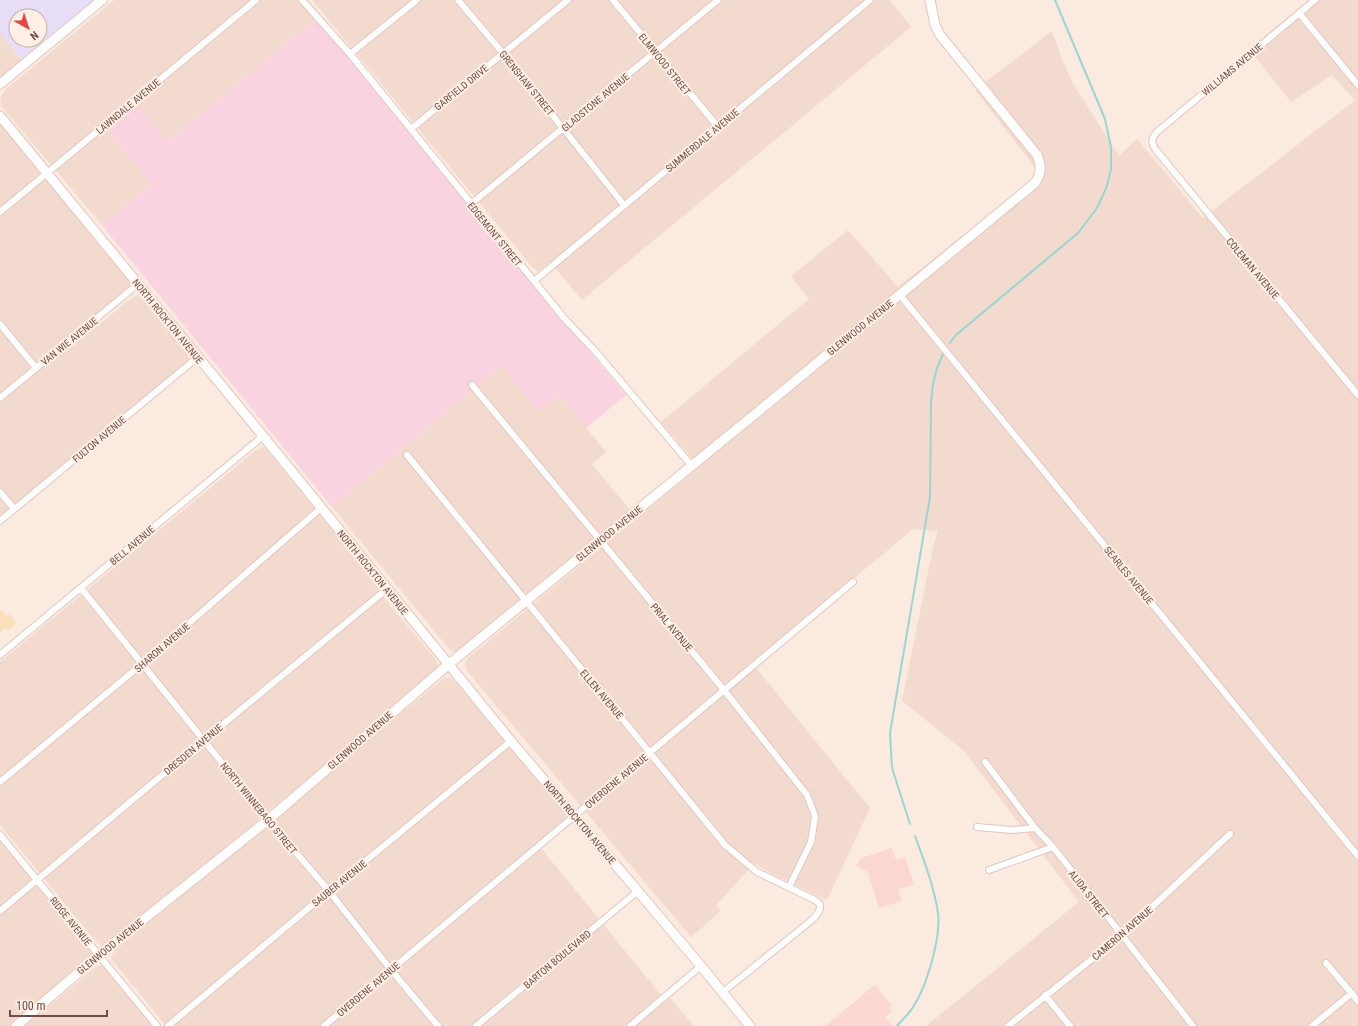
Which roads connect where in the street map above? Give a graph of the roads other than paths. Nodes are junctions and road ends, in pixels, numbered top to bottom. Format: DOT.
graph roads {
  1 [pos="102,0"];
  2 [pos="256,0"];
  3 [pos="302,0"];
  4 [pos="417,0"];
  5 [pos="458,0"];
  6 [pos="568,0"];
  7 [pos="613,0"];
  8 [pos="718,0"];
  9 [pos="870,0"];
  10 [pos="930,0"];
  11 [pos="1314,0"];
  12 [pos="1298,13"];
  13 [pos="656,52"];
  14 [pos="503,53"];
  15 [pos="350,54"];
  16 [pos="0,84"];
  17 [pos="1358,86"];
  18 [pos="0,116"];
  19 [pos="718,127"];
  20 [pos="564,128"];
  21 [pos="411,129"];
  22 [pos="1152,140"];
  23 [pos="47,174"];
  24 [pos="471,204"];
  25 [pos="624,205"];
  26 [pos="0,212"];
  27 [pos="534,281"];
  28 [pos="138,284"];
  29 [pos="900,295"];
  30 [pos="0,324"];
  31 [pos="198,357"];
  32 [pos="36,368"];
  33 [pos="472,385"];
  34 [pos="1358,395"];
  35 [pos="0,398"];
  36 [pos="263,436"];
  37 [pos="407,455"];
  38 [pos="691,465"];
  39 [pos="0,492"];
  40 [pos="321,508"];
  41 [pos="14,509"];
  42 [pos="0,521"];
  43 [pos="600,540"];
  44 [pos="853,582"];
  45 [pos="81,588"];
  46 [pos="387,589"];
  47 [pos="525,602"];
  48 [pos="0,655"];
  49 [pos="142,664"];
  50 [pos="449,664"];
  51 [pos="724,690"];
  52 [pos="204,740"];
  53 [pos="512,742"];
  54 [pos="650,752"];
  55 [pos="985,762"];
  56 [pos="0,782"];
  57 [pos="575,816"];
  58 [pos="268,820"];
  59 [pos="977,828"];
  60 [pos="1036,828"];
  61 [pos="1230,834"];
  62 [pos="0,835"];
  63 [pos="1053,847"];
  64 [pos="1358,856"];
  65 [pos="989,870"];
  66 [pos="37,880"];
  67 [pos="789,887"];
  68 [pos="329,891"];
  69 [pos="638,891"];
  70 [pos="0,911"];
  71 [pos="1122,936"];
  72 [pos="98,955"];
  73 [pos="1326,963"];
  74 [pos="702,966"];
  75 [pos="391,970"];
  76 [pos="723,992"];
  77 [pos="1352,993"];
  78 [pos="1045,995"];
  79 [pos="1358,1001"];
  80 [pos="16,1026"];
  81 [pos="157,1026"];
  82 [pos="168,1026"];
  83 [pos="324,1026"];
  84 [pos="438,1026"];
  85 [pos="476,1026"];
  86 [pos="630,1026"];
  87 [pos="750,1026"];
  88 [pos="1008,1026"];
  89 [pos="1070,1026"];
  90 [pos="1193,1026"];
  91 [pos="1312,1026"];
  1 -- 16 [label="street"];
  2 -- 23 [label="street, LAWNDALE AVENUE"];
  3 -- 15 [label="street, EDGEMONT STREET"];
  4 -- 15 [label="street"];
  5 -- 14 [label="street, GRENSHAW STREET"];
  6 -- 14 [label="street, GARFIELD DRIVE"];
  7 -- 13 [label="street, ELMWOOD STREET"];
  8 -- 13 [label="street, GLADSTONE AVENUE"];
  9 -- 19 [label="street, SUMMERDALE AVENUE"];
  10 -- 29 [label="street, GLENWOOD AVENUE"];
  11 -- 12 [label="street, WILLIAMS AVENUE"];
  12 -- 17 [label="street"];
  12 -- 22 [label="street, WILLIAMS AVENUE"];
  13 -- 19 [label="street, ELMWOOD STREET"];
  13 -- 20 [label="street, GLADSTONE AVENUE"];
  14 -- 20 [label="street, GRENSHAW STREET"];
  14 -- 21 [label="street, GARFIELD DRIVE"];
  15 -- 21 [label="street, EDGEMONT STREET"];
  18 -- 23 [label="street, NORTH ROCKTON AVENUE"];
  19 -- 25 [label="street, SUMMERDALE AVENUE"];
  20 -- 24 [label="street, GLADSTONE AVENUE"];
  20 -- 25 [label="street, GRENSHAW STREET"];
  21 -- 24 [label="street, EDGEMONT STREET"];
  22 -- 34 [label="street, COLEMAN AVENUE"];
  23 -- 26 [label="street, LAWNDALE AVENUE"];
  23 -- 28 [label="street, NORTH ROCKTON AVENUE"];
  24 -- 27 [label="street, EDGEMONT STREET"];
  25 -- 27 [label="street, SUMMERDALE AVENUE"];
  27 -- 38 [label="street, EDGEMONT STREET"];
  28 -- 31 [label="street, NORTH ROCKTON AVENUE"];
  28 -- 32 [label="street, VAN WIE AVENUE"];
  29 -- 38 [label="street, GLENWOOD AVENUE"];
  29 -- 64 [label="street, SEARLES AVENUE"];
  30 -- 32 [label="street"];
  31 -- 36 [label="street, NORTH ROCKTON AVENUE"];
  31 -- 41 [label="street, FULTON AVENUE"];
  32 -- 35 [label="street, VAN WIE AVENUE"];
  33 -- 43 [label="street, PRIAL AVENUE"];
  36 -- 40 [label="street, NORTH ROCKTON AVENUE"];
  36 -- 45 [label="street, BELL AVENUE"];
  37 -- 47 [label="street, ELLEN AVENUE"];
  38 -- 43 [label="street, GLENWOOD AVENUE"];
  39 -- 41 [label="street"];
  40 -- 46 [label="street, NORTH ROCKTON AVENUE"];
  40 -- 49 [label="street, SHARON AVENUE"];
  41 -- 42 [label="street, FULTON AVENUE"];
  43 -- 47 [label="street, GLENWOOD AVENUE"];
  43 -- 51 [label="street, PRIAL AVENUE"];
  44 -- 51 [label="street, OVERDENE AVENUE"];
  45 -- 48 [label="street, BELL AVENUE"];
  45 -- 49 [label="street, NORTH WINNEBAGO STREET"];
  46 -- 50 [label="street, NORTH ROCKTON AVENUE"];
  46 -- 52 [label="street, DRESDEN AVENUE"];
  47 -- 50 [label="street, GLENWOOD AVENUE"];
  47 -- 54 [label="street, ELLEN AVENUE"];
  49 -- 52 [label="street, NORTH WINNEBAGO STREET"];
  49 -- 56 [label="street, SHARON AVENUE"];
  50 -- 53 [label="street, NORTH ROCKTON AVENUE"];
  50 -- 58 [label="street, GLENWOOD AVENUE"];
  51 -- 54 [label="street, OVERDENE AVENUE"];
  51 -- 67 [label="street, PRIAL AVENUE"];
  52 -- 58 [label="street, NORTH WINNEBAGO STREET"];
  52 -- 66 [label="street, DRESDEN AVENUE"];
  53 -- 57 [label="street, NORTH ROCKTON AVENUE"];
  53 -- 68 [label="street, SAUBER AVENUE"];
  54 -- 57 [label="street, OVERDENE AVENUE"];
  54 -- 67 [label="street, ELLEN AVENUE"];
  55 -- 60 [label="street, ALIDA STREET"];
  57 -- 69 [label="street, NORTH ROCKTON AVENUE"];
  57 -- 75 [label="street, OVERDENE AVENUE"];
  58 -- 68 [label="street, NORTH WINNEBAGO STREET"];
  58 -- 72 [label="street, GLENWOOD AVENUE"];
  59 -- 60 [label="street"];
  60 -- 63 [label="street, ALIDA STREET"];
  61 -- 71 [label="street, CAMERON AVENUE"];
  62 -- 66 [label="street, RIDGE AVENUE"];
  63 -- 65 [label="street"];
  63 -- 71 [label="street, ALIDA STREET"];
  66 -- 70 [label="street, DRESDEN AVENUE"];
  66 -- 72 [label="street, RIDGE AVENUE"];
  67 -- 76 [label="street, ELLEN AVENUE"];
  68 -- 75 [label="street, NORTH WINNEBAGO STREET"];
  68 -- 82 [label="street, SAUBER AVENUE"];
  69 -- 74 [label="street, NORTH ROCKTON AVENUE"];
  69 -- 85 [label="street, BARTON BOULEVARD"];
  71 -- 78 [label="street, CAMERON AVENUE"];
  71 -- 90 [label="street, ALIDA STREET"];
  72 -- 80 [label="street, GLENWOOD AVENUE"];
  72 -- 81 [label="street, RIDGE AVENUE"];
  73 -- 77 [label="street"];
  74 -- 76 [label="street, NORTH ROCKTON AVENUE"];
  74 -- 86 [label="street"];
  75 -- 83 [label="street, OVERDENE AVENUE"];
  75 -- 84 [label="street, NORTH WINNEBAGO STREET"];
  76 -- 87 [label="street, NORTH ROCKTON AVENUE"];
  77 -- 79 [label="street"];
  77 -- 91 [label="street"];
  78 -- 88 [label="street, CAMERON AVENUE"];
  78 -- 89 [label="street"];
}
